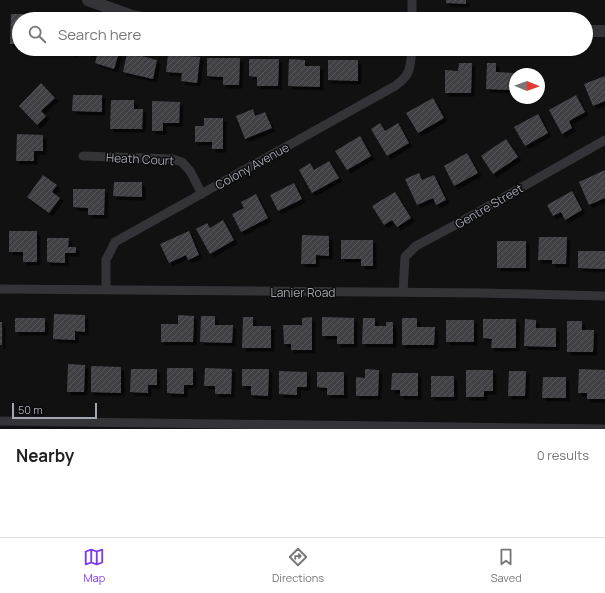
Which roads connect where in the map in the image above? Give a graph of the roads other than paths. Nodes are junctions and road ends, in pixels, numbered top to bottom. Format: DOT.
graph roads {
  1 [pos="88,0"];
  2 [pos="412,0"];
  3 [pos="121,12"];
  4 [pos="412,12"];
  5 [pos="593,31"];
  6 [pos="605,31"];
  7 [pos="411,56"];
  8 [pos="605,140"];
  9 [pos="83,156"];
  10 [pos="202,194"];
  11 [pos="0,289"];
  12 [pos="106,290"];
  13 [pos="403,292"];
  14 [pos="605,296"];
  15 [pos="0,421"];
  16 [pos="97,426"];
  17 [pos="359,427"];
  18 [pos="512,428"];
  19 [pos="605,428"];
  1 -- 3 [label="street"];
  2 -- 4 [label="street"];
  5 -- 6 [label="street"];
  7 -- 10 [label="street, Colony Avenue"];
  8 -- 13 [label="street, Gentre Street"];
  9 -- 10 [label="street, Heath Court"];
  10 -- 12 [label="street, Colony Avenue"];
  11 -- 12 [label="street, Lanier Road"];
  12 -- 13 [label="street, Lanier Road"];
  13 -- 14 [label="street, Lanier Road"];
  15 -- 16 [label="street"];
  16 -- 17 [label="street"];
  17 -- 18 [label="street"];
  18 -- 19 [label="street"];
}
